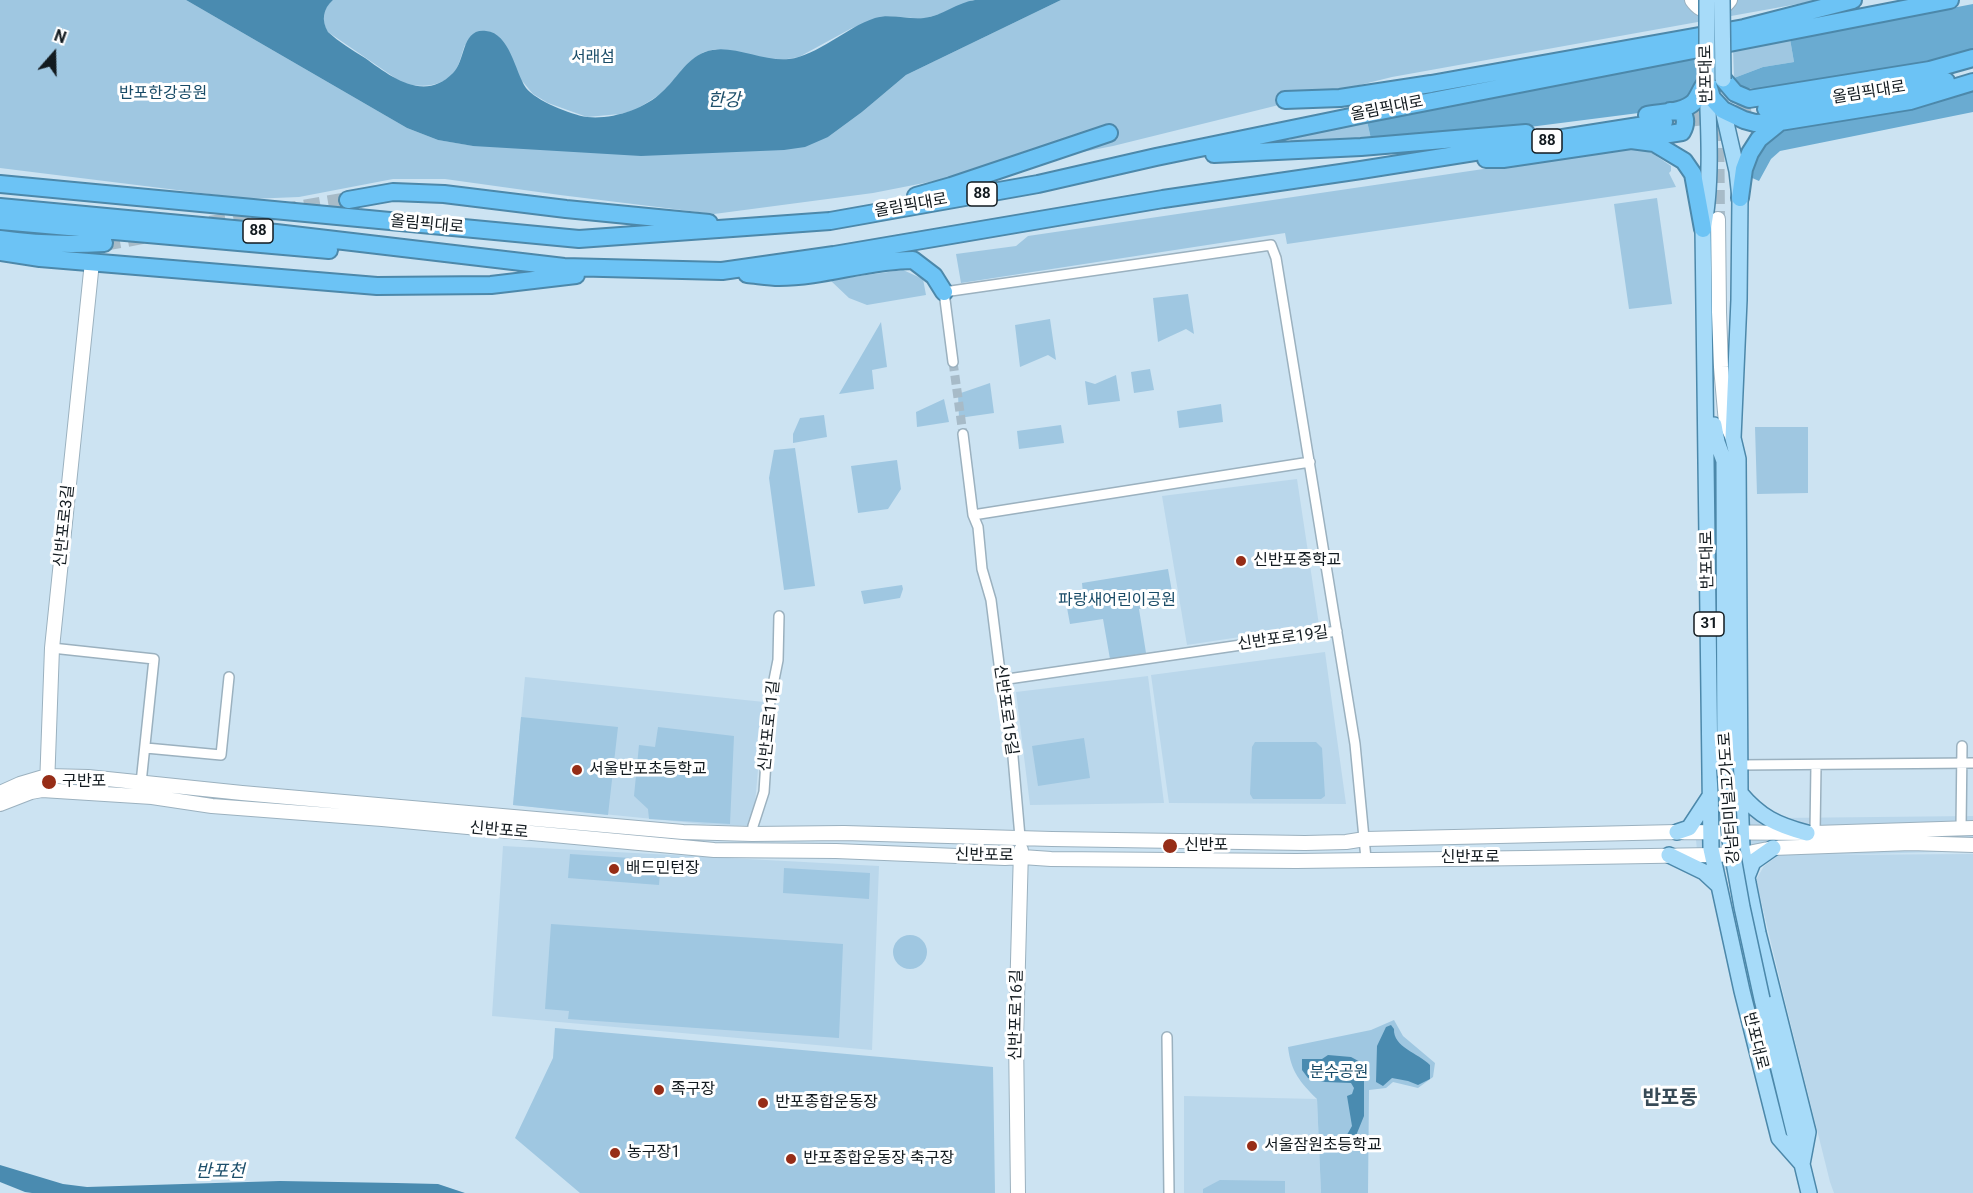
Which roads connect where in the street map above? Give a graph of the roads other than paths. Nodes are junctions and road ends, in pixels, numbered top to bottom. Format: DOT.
graph roads {
  1 [pos="1692,0"];
  2 [pos="1707,0"];
  3 [pos="1722,0"];
  4 [pos="1730,0"];
  5 [pos="1853,0"];
  6 [pos="1950,0"];
  7 [pos="1744,28"];
  8 [pos="1973,58"];
  9 [pos="1646,59"];
  10 [pos="1581,71"];
  11 [pos="1973,79"];
  12 [pos="1715,80"];
  13 [pos="1431,84"];
  14 [pos="1285,100"];
  15 [pos="1723,110"];
  16 [pos="1762,110"];
  17 [pos="1665,117"];
  18 [pos="1780,122"];
  19 [pos="1109,133"];
  20 [pos="1631,140"];
  21 [pos="1156,157"];
  22 [pos="1431,159"];
  23 [pos="0,184"];
  24 [pos="1740,198"];
  25 [pos="348,200"];
  26 [pos="0,207"];
  27 [pos="1718,219"];
  28 [pos="0,221"];
  29 [pos="818,222"];
  30 [pos="742,228"];
  31 [pos="1703,230"];
  32 [pos="0,239"];
  33 [pos="104,243"];
  34 [pos="0,252"];
  35 [pos="92,262"];
  36 [pos="515,262"];
  37 [pos="628,268"];
  38 [pos="722,271"];
  39 [pos="944,292"];
  40 [pos="1719,312"];
  41 [pos="953,362"];
  42 [pos="1706,369"];
  43 [pos="1706,393"];
  44 [pos="963,434"];
  45 [pos="1733,438"];
  46 [pos="1724,461"];
  47 [pos="1310,462"];
  48 [pos="973,515"];
  49 [pos="779,616"];
  50 [pos="1337,631"];
  51 [pos="52,648"];
  52 [pos="229,677"];
  53 [pos="1001,680"];
  54 [pos="1962,746"];
  55 [pos="146,748"];
  56 [pos="1962,763"];
  57 [pos="1973,763"];
  58 [pos="1740,765"];
  59 [pos="1816,765"];
  60 [pos="46,783"];
  61 [pos="141,783"];
  62 [pos="0,793"];
  63 [pos="1740,793"];
  64 [pos="1710,796"];
  65 [pos="0,804"];
  66 [pos="1967,828"];
  67 [pos="1677,832"];
  68 [pos="1710,832"];
  69 [pos="1741,832"];
  70 [pos="1811,833"];
  71 [pos="752,834"];
  72 [pos="1020,837"];
  73 [pos="1365,839"];
  74 [pos="1973,845"];
  75 [pos="1773,848"];
  76 [pos="1743,854"];
  77 [pos="1669,855"];
  78 [pos="1712,855"];
  79 [pos="1022,857"];
  80 [pos="1366,859"];
  81 [pos="1747,877"];
  82 [pos="1718,885"];
  83 [pos="1758,933"];
  84 [pos="1732,946"];
  85 [pos="1167,1036"];
  86 [pos="1802,1164"];
  87 [pos="1018,1193"];
  88 [pos="1168,1193"];
  89 [pos="1809,1193"];
  1 -- 4 [label="main road"];
  2 -- 12 [label="main road, 반포대로 / 31, bridge"];
  3 -- 12 [label="main road, 반포대로 / 31, bridge"];
  5 -- 7 [label="highway"];
  6 -- 9 [label="highway, 올림픽대로 / 88"];
  7 -- 9 [label="highway"];
  7 -- 13 [label="highway"];
  8 -- 16 [label="highway"];
  9 -- 10 [label="highway, 올림픽대로 / 88"];
  10 -- 13 [label="highway"];
  10 -- 21 [label="highway, 올림픽대로 / 88"];
  11 -- 16 [label="highway, 올림픽대로"];
  11 -- 18 [label="highway"];
  12 -- 15 [label="highway"];
  12 -- 16 [label="highway"];
  12 -- 17 [label="highway"];
  12 -- 31 [label="main road, 반포대로 / 31"];
  13 -- 14 [label="highway"];
  15 -- 16 [label="highway"];
  15 -- 24 [label="main road, 반포대로 / 31"];
  16 -- 18 [label="highway"];
  17 -- 20 [label="highway"];
  17 -- 21 [label="highway"];
  17 -- 22 [label="highway, 올림픽대로 / 88"];
  18 -- 24 [label="highway"];
  19 -- 29 [label="highway"];
  20 -- 22 [label="highway"];
  20 -- 31 [label="highway"];
  21 -- 29 [label="highway, 올림픽대로 / 88"];
  22 -- 38 [label="highway, 올림픽대로 / 88"];
  23 -- 30 [label="highway, 올림픽대로 / 88"];
  24 -- 45 [label="main road, 반포대로 / 31"];
  25 -- 30 [label="highway"];
  26 -- 36 [label="highway, 올림픽대로 / 88"];
  27 -- 40 [label="main road"];
  28 -- 36 [label="highway, 올림픽대로 / 88"];
  29 -- 30 [label="highway, 올림픽대로 / 88"];
  31 -- 42 [label="main road, 반포대로 / 31"];
  32 -- 33 [label="highway"];
  34 -- 35 [label="highway"];
  35 -- 37 [label="highway"];
  35 -- 51 [label="main road, 신반포로3길"];
  36 -- 37 [label="highway, 올림픽대로 / 88"];
  37 -- 38 [label="highway, 올림픽대로 / 88"];
  38 -- 39 [label="highway"];
  39 -- 41 [label="street"];
  39 -- 47 [label="street"];
  40 -- 42 [label="main road"];
  40 -- 45 [label="main road"];
  42 -- 43 [label="main road, 반포대로 / 31"];
  43 -- 46 [label="main road, 31"];
  43 -- 64 [label="main road, 반포대로 / 31"];
  44 -- 48 [label="street, 신반포로15길"];
  45 -- 46 [label="main road, 31"];
  45 -- 58 [label="main road, 반포대로 / 31"];
  46 -- 86 [label="main road, 강남터미널고가도로 / 31, bridge"];
  47 -- 48 [label="street"];
  47 -- 50 [label="street"];
  48 -- 53 [label="street, 신반포로15길"];
  49 -- 71 [label="street, 신반포로11길"];
  50 -- 53 [label="street, 신반포로19길"];
  50 -- 73 [label="street, 신반포로19길"];
  51 -- 55 [label="street"];
  51 -- 60 [label="main road, 신반포로3길"];
  52 -- 55 [label="street"];
  53 -- 72 [label="street, 신반포로15길"];
  54 -- 56 [label="street, 신반포로"];
  55 -- 61 [label="street"];
  56 -- 57 [label="street"];
  56 -- 59 [label="street"];
  56 -- 66 [label="street, 신반포로"];
  58 -- 59 [label="street"];
  58 -- 63 [label="main road, 반포대로 / 31"];
  59 -- 70 [label="street"];
  60 -- 61 [label="main road, 신반포로"];
  60 -- 62 [label="main road, 신반포로"];
  60 -- 65 [label="main road, 신반포로"];
  60 -- 79 [label="main road, 신반포로"];
  61 -- 71 [label="main road, 신반포로"];
  63 -- 69 [label="main road, 반포대로 / 31"];
  63 -- 70 [label="main road"];
  64 -- 67 [label="main road"];
  64 -- 68 [label="main road, 반포대로 / 31"];
  66 -- 70 [label="main road, 신반포로"];
  67 -- 68 [label="main road, 신반포로"];
  67 -- 73 [label="main road, 신반포로"];
  68 -- 69 [label="main road, 신반포로"];
  68 -- 78 [label="main road, 반포대로 / 31"];
  69 -- 70 [label="main road, 신반포로"];
  69 -- 76 [label="main road, 반포대로 / 31"];
  71 -- 72 [label="main road, 신반포로"];
  72 -- 73 [label="main road, 신반포로"];
  72 -- 79 [label="main road, 신반포로16길"];
  73 -- 80 [label="street, 신반포로19길"];
  74 -- 75 [label="main road, 신반포로"];
  75 -- 76 [label="main road, 신반포로"];
  75 -- 81 [label="main road"];
  76 -- 78 [label="main road, 신반포로"];
  76 -- 81 [label="main road, 반포대로 / 31"];
  77 -- 78 [label="main road, 신반포로"];
  77 -- 80 [label="main road, 신반포로"];
  77 -- 82 [label="main road"];
  78 -- 82 [label="main road, 반포대로 / 31"];
  79 -- 80 [label="main road, 신반포로"];
  79 -- 87 [label="main road, 신반포로16길"];
  81 -- 83 [label="main road, 반포대로 / 31"];
  82 -- 84 [label="main road, 반포대로 / 31"];
  83 -- 84 [label="main road"];
  83 -- 86 [label="main road, 반포대로 / 31"];
  84 -- 86 [label="main road, 반포대로 / 31"];
  85 -- 88 [label="street"];
  86 -- 89 [label="main road, 반포대로 / 31"];
}
